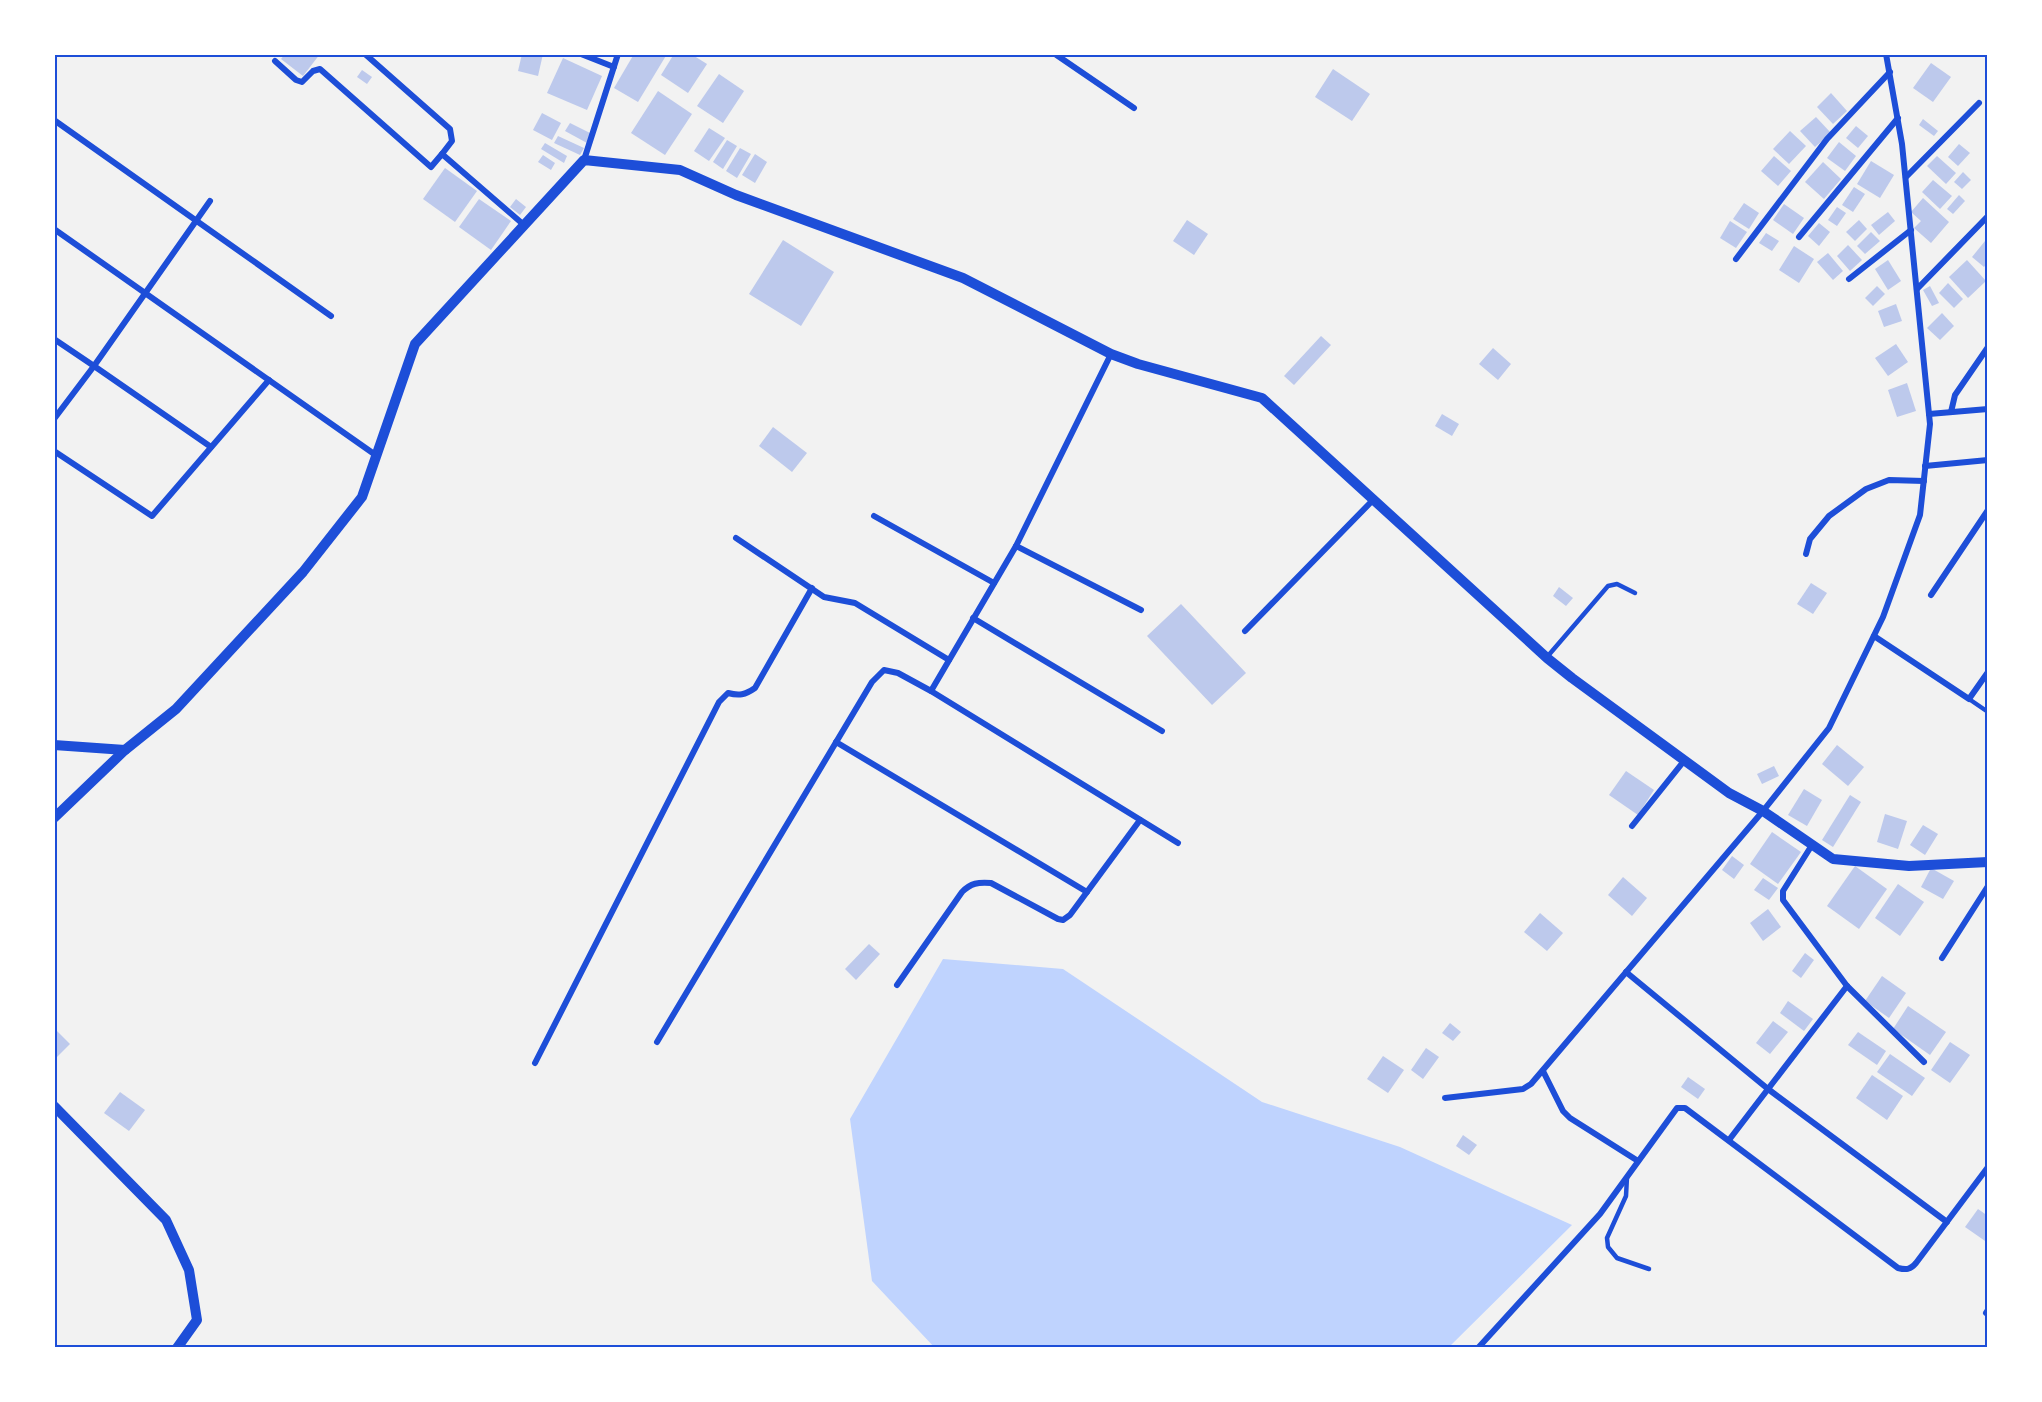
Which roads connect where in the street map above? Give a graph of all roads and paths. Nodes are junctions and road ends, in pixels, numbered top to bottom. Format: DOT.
graph roads {
  1 [pos="365,54"];
  2 [pos="582,54"];
  3 [pos="618,54"];
  4 [pos="1055,54"];
  5 [pos="1886,54"];
  6 [pos="275,61"];
  7 [pos="614,67"];
  8 [pos="1890,72"];
  9 [pos="1979,103"];
  10 [pos="1134,108"];
  11 [pos="1898,118"];
  12 [pos="54,120"];
  13 [pos="442,154"];
  14 [pos="585,160"];
  15 [pos="1906,177"];
  16 [pos="210,201"];
  17 [pos="1988,216"];
  18 [pos="196,220"];
  19 [pos="525,226"];
  20 [pos="54,228"];
  21 [pos="1911,230"];
  22 [pos="1799,237"];
  23 [pos="1736,259"];
  24 [pos="1849,279"];
  25 [pos="1917,289"];
  26 [pos="145,293"];
  27 [pos="331,316"];
  28 [pos="54,339"];
  29 [pos="1988,347"];
  30 [pos="1111,354"];
  31 [pos="93,366"];
  32 [pos="269,380"];
  33 [pos="1988,409"];
  34 [pos="1952,412"];
  35 [pos="1929,414"];
  36 [pos="54,419"];
  37 [pos="211,447"];
  38 [pos="54,451"];
  39 [pos="377,456"];
  40 [pos="1988,460"];
  41 [pos="1925,466"];
  42 [pos="1924,481"];
  43 [pos="1374,499"];
  44 [pos="1988,510"];
  45 [pos="874,516"];
  46 [pos="736,538"];
  47 [pos="1016,546"];
  48 [pos="1806,554"];
  49 [pos="994,583"];
  50 [pos="812,588"];
  51 [pos="1635,592"];
  52 [pos="1931,595"];
  53 [pos="1141,610"];
  54 [pos="973,618"];
  55 [pos="1245,631"];
  56 [pos="1874,636"];
  57 [pos="1547,658"];
  58 [pos="949,660"];
  59 [pos="1988,672"];
  60 [pos="931,690"];
  61 [pos="1970,699"];
  62 [pos="1988,712"];
  63 [pos="1162,731"];
  64 [pos="836,742"];
  65 [pos="54,745"];
  66 [pos="124,750"];
  67 [pos="1684,761"];
  68 [pos="1762,811"];
  69 [pos="54,818"];
  70 [pos="1140,820"];
  71 [pos="1632,826"];
  72 [pos="1178,843"];
  73 [pos="1812,845"];
  74 [pos="1988,862"];
  75 [pos="1988,886"];
  76 [pos="1087,892"];
  77 [pos="1942,958"];
  78 [pos="1626,972"];
  79 [pos="897,985"];
  80 [pos="1847,986"];
  81 [pos="657,1042"];
  82 [pos="536,1062"];
  83 [pos="1924,1062"];
  84 [pos="1543,1071"];
  85 [pos="1768,1089"];
  86 [pos="1445,1098"];
  87 [pos="54,1106"];
  88 [pos="1730,1140"];
  89 [pos="1638,1161"];
  90 [pos="1988,1167"];
  91 [pos="1627,1177"];
  92 [pos="1947,1222"];
  93 [pos="1648,1269"];
  94 [pos="177,1348"];
  95 [pos="1478,1348"];
  1 -- 13 [label="street"];
  2 -- 7 [label="street"];
  3 -- 7 [label="street"];
  4 -- 10 [label="street"];
  5 -- 8 [label="street"];
  6 -- 13 [label="street"];
  7 -- 14 [label="street"];
  8 -- 11 [label="street"];
  8 -- 23 [label="street"];
  9 -- 15 [label="street"];
  11 -- 15 [label="street"];
  11 -- 22 [label="street"];
  12 -- 18 [label="street"];
  13 -- 19 [label="street"];
  14 -- 19 [label="street"];
  14 -- 30 [label="street"];
  15 -- 21 [label="street"];
  16 -- 18 [label="street"];
  17 -- 25 [label="street"];
  18 -- 26 [label="street"];
  18 -- 27 [label="street"];
  19 -- 39 [label="street"];
  20 -- 26 [label="street"];
  21 -- 24 [label="street"];
  21 -- 25 [label="street"];
  25 -- 35 [label="street"];
  26 -- 31 [label="street"];
  26 -- 32 [label="street"];
  28 -- 31 [label="street"];
  29 -- 34 [label="street"];
  30 -- 43 [label="street"];
  30 -- 47 [label="street"];
  31 -- 36 [label="street"];
  31 -- 37 [label="street"];
  32 -- 37 [label="street"];
  32 -- 39 [label="street"];
  33 -- 34 [label="street"];
  34 -- 35 [label="street"];
  35 -- 41 [label="street"];
  37 -- 38 [label="street"];
  39 -- 66 [label="street"];
  40 -- 41 [label="street"];
  41 -- 42 [label="street"];
  42 -- 48 [label="street"];
  42 -- 56 [label="street"];
  43 -- 55 [label="street"];
  43 -- 57 [label="street"];
  44 -- 52 [label="street"];
  45 -- 49 [label="street"];
  46 -- 50 [label="street"];
  47 -- 49 [label="street"];
  47 -- 53 [label="street"];
  49 -- 54 [label="street"];
  50 -- 58 [label="street"];
  50 -- 82 [label="street"];
  51 -- 57 [label="lane"];
  54 -- 58 [label="street"];
  54 -- 63 [label="street"];
  56 -- 61 [label="street"];
  56 -- 68 [label="street"];
  57 -- 67 [label="street"];
  58 -- 60 [label="street"];
  59 -- 61 [label="street"];
  60 -- 64 [label="street"];
  60 -- 70 [label="street"];
  61 -- 62 [label="lane"];
  64 -- 76 [label="street"];
  64 -- 81 [label="street"];
  65 -- 66 [label="street"];
  66 -- 69 [label="street"];
  67 -- 68 [label="street"];
  67 -- 71 [label="street"];
  68 -- 73 [label="street"];
  68 -- 78 [label="street"];
  70 -- 72 [label="street"];
  70 -- 76 [label="street"];
  73 -- 74 [label="street"];
  73 -- 80 [label="street"];
  75 -- 77 [label="street"];
  76 -- 79 [label="street"];
  78 -- 84 [label="street"];
  78 -- 85 [label="street"];
  80 -- 83 [label="street"];
  80 -- 85 [label="street"];
  84 -- 86 [label="street"];
  84 -- 89 [label="street"];
  85 -- 88 [label="street"];
  85 -- 92 [label="street"];
  87 -- 94 [label="street"];
  88 -- 89 [label="street"];
  88 -- 92 [label="street"];
  89 -- 91 [label="street"];
  90 -- 92 [label="street"];
  91 -- 93 [label="lane"];
  91 -- 95 [label="street"];
}
